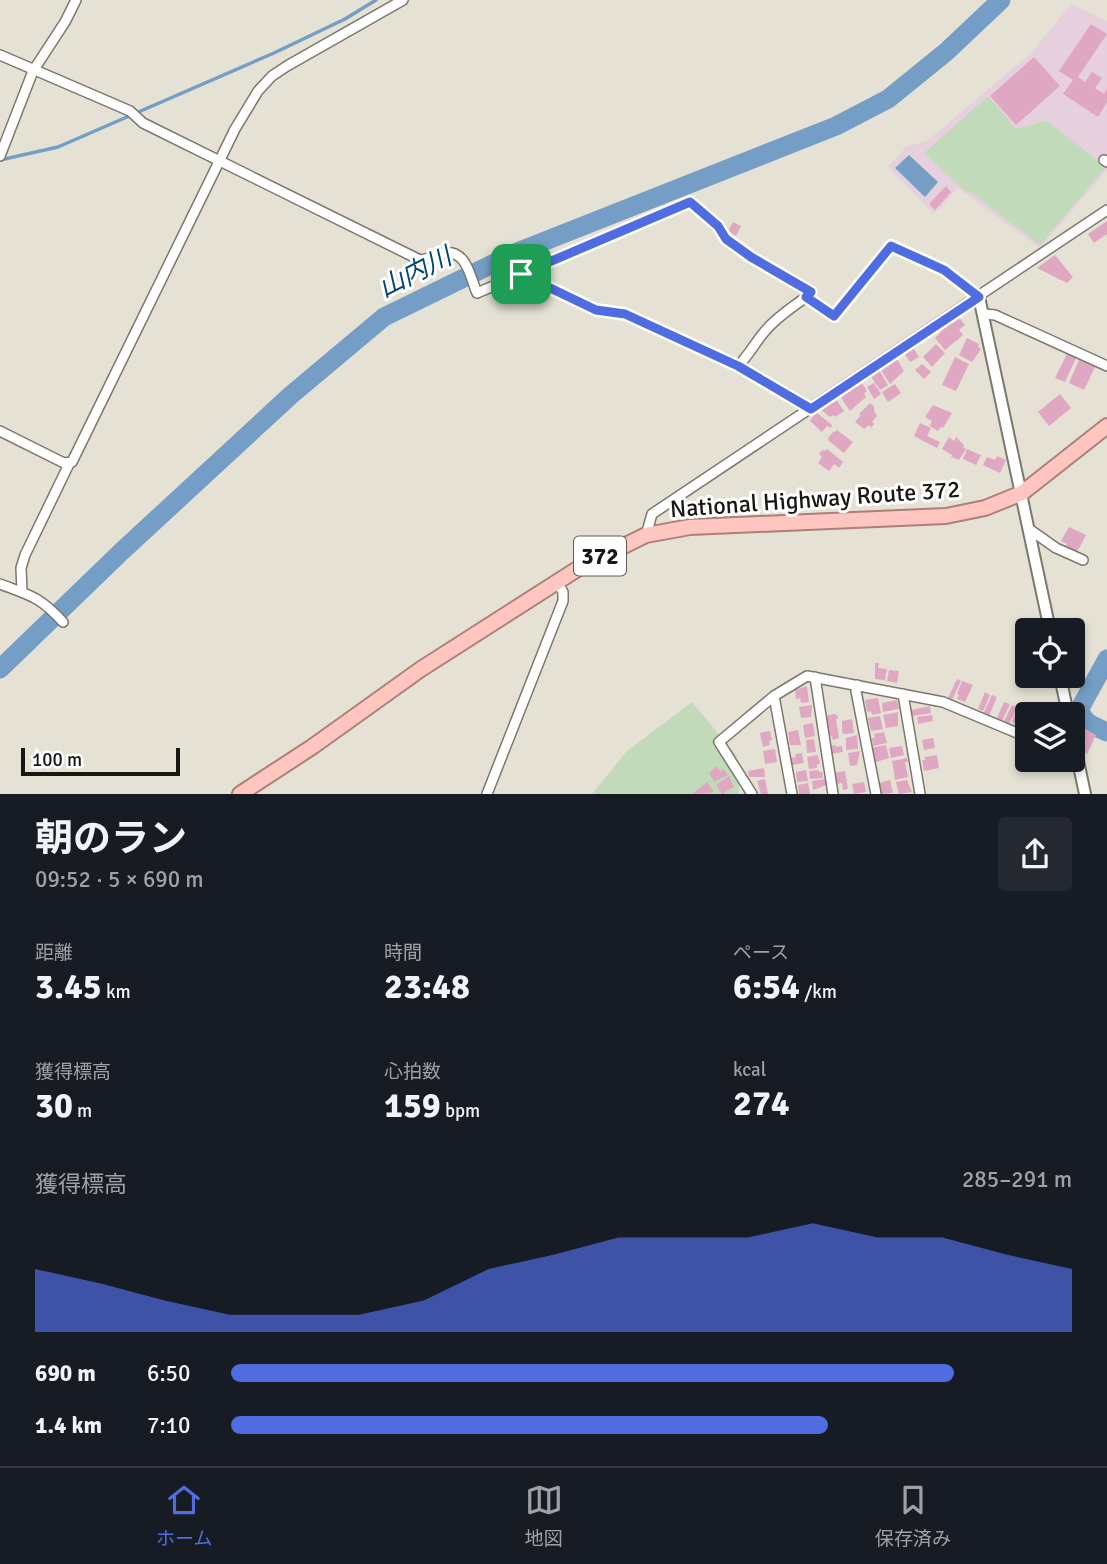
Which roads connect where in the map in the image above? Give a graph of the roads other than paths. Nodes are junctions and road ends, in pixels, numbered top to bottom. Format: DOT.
graph roads {
  1 [pos="76,0"];
  2 [pos="403,0"];
  3 [pos="0,55"];
  4 [pos="33,71"];
  5 [pos="0,156"];
  6 [pos="219,160"];
  7 [pos="1107,210"];
  8 [pos="521,274"];
  9 [pos="806,297"];
  10 [pos="979,297"];
  11 [pos="984,314"];
  12 [pos="738,366"];
  13 [pos="1107,366"];
  14 [pos="811,409"];
  15 [pos="1107,426"];
  16 [pos="0,431"];
  17 [pos="69,464"];
  18 [pos="1022,493"];
  19 [pos="1029,529"];
  20 [pos="646,535"];
  21 [pos="1083,560"];
  22 [pos="556,582"];
  23 [pos="0,584"];
  24 [pos="22,591"];
  25 [pos="1048,618"];
  26 [pos="63,622"];
  27 [pos="815,677"];
  28 [pos="858,685"];
  29 [pos="903,694"];
  30 [pos="774,696"];
  31 [pos="1015,732"];
  32 [pos="1079,772"];
  33 [pos="240,794"];
  34 [pos="487,794"];
  35 [pos="752,794"];
  36 [pos="792,794"];
  37 [pos="833,794"];
  38 [pos="876,794"];
  39 [pos="920,794"];
  40 [pos="1085,794"];
  1 -- 4 [label="street"];
  2 -- 6 [label="street"];
  3 -- 4 [label="street"];
  4 -- 5 [label="street"];
  4 -- 6 [label="street"];
  6 -- 8 [label="street"];
  6 -- 17 [label="street"];
  7 -- 10 [label="street"];
  8 -- 9 [label="street"];
  8 -- 12 [label="street"];
  9 -- 10 [label="street"];
  9 -- 12 [label="street"];
  10 -- 11 [label="street"];
  10 -- 14 [label="street"];
  11 -- 13 [label="street"];
  11 -- 18 [label="street"];
  12 -- 14 [label="street"];
  14 -- 20 [label="street"];
  15 -- 18 [label="highway, National Highway Route 372 / 372"];
  16 -- 17 [label="street"];
  17 -- 24 [label="street"];
  18 -- 19 [label="street"];
  18 -- 20 [label="highway, National Highway Route 372 / 372"];
  19 -- 21 [label="street"];
  19 -- 25 [label="street"];
  20 -- 22 [label="highway, National Highway Route 372 / 372"];
  22 -- 33 [label="highway, National Highway Route 372 / 372"];
  22 -- 34 [label="street"];
  23 -- 24 [label="street"];
  24 -- 26 [label="street"];
  27 -- 28 [label="street"];
  27 -- 30 [label="street"];
  27 -- 37 [label="street"];
  28 -- 29 [label="street"];
  28 -- 38 [label="street"];
  29 -- 31 [label="street"];
  29 -- 39 [label="street"];
  30 -- 35 [label="street"];
  30 -- 36 [label="street"];
  32 -- 40 [label="street"];
}
